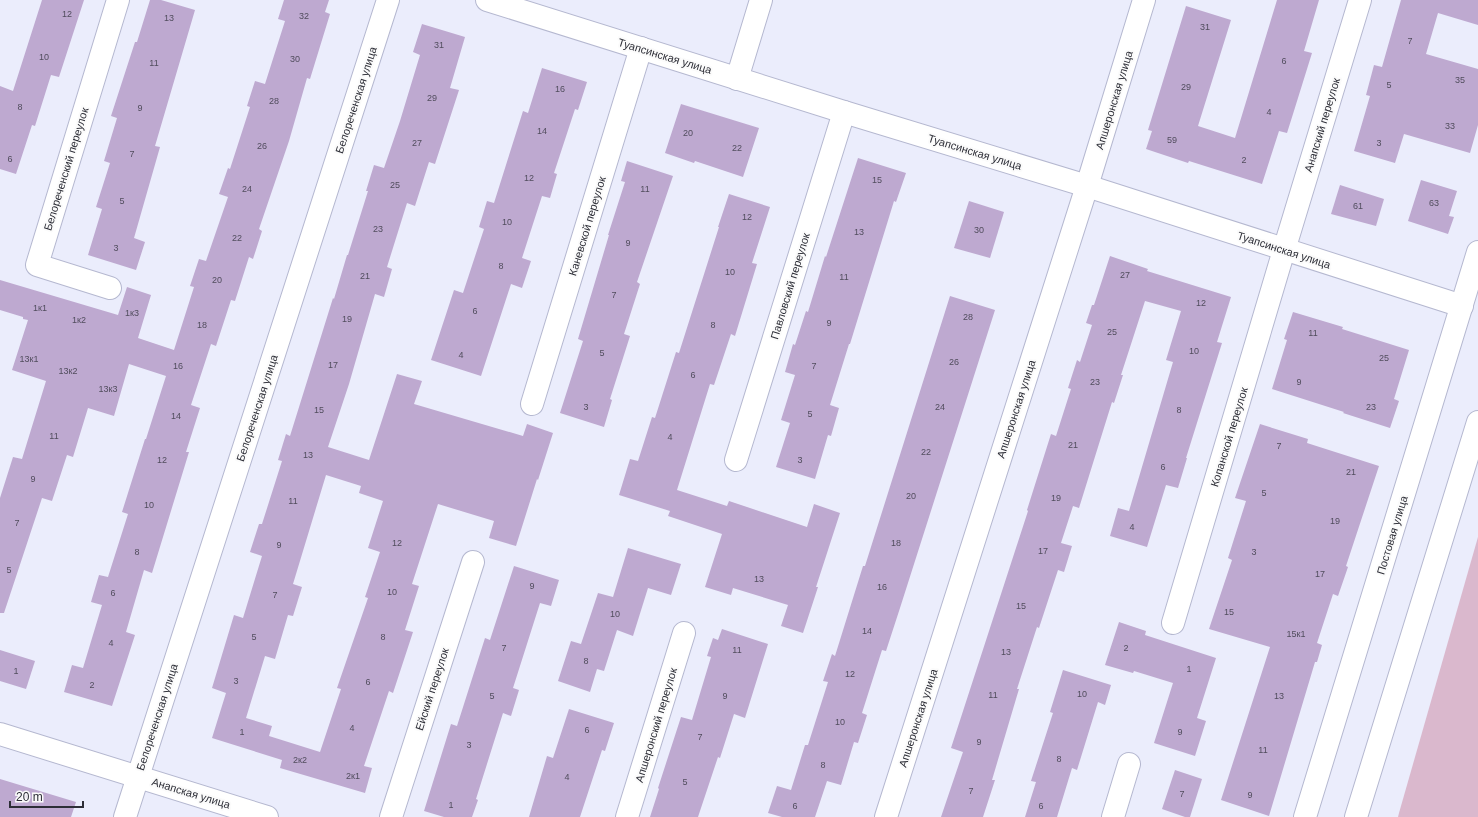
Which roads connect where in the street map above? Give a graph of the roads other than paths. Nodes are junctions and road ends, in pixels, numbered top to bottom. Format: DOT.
graph roads {
  1 [pos="118,0"];
  2 [pos="388,0"];
  3 [pos="487,0"];
  4 [pos="761,0"];
  5 [pos="1144,0"];
  6 [pos="1360,0"];
  7 [pos="641,48"];
  8 [pos="737,79"];
  9 [pos="844,112"];
  10 [pos="1087,186"];
  11 [pos="1284,250"];
  12 [pos="1478,252"];
  13 [pos="110,288"];
  14 [pos="1462,306"];
  15 [pos="532,404"];
  16 [pos="1478,422"];
  17 [pos="736,460"];
  18 [pos="473,562"];
  19 [pos="1173,623"];
  20 [pos="684,633"];
  21 [pos="0,734"];
  22 [pos="1129,764"];
  23 [pos="138,777"];
  24 [pos="125,817"];
  25 [pos="267,817"];
  26 [pos="391,817"];
  27 [pos="627,817"];
  28 [pos="886,817"];
  29 [pos="1113,817"];
  30 [pos="1305,817"];
  31 [pos="1356,817"];
  1 -- 13 [label="street, Белореченский переулок"];
  2 -- 23 [label="street, Белореченская улица"];
  3 -- 7 [label="street, Туапсинская улица"];
  4 -- 8 [label="street"];
  5 -- 10 [label="street, Апшеронская улица"];
  6 -- 11 [label="street, Анапский переулок"];
  7 -- 8 [label="street, Туапсинская улица"];
  7 -- 15 [label="street, Каневской переулок"];
  8 -- 9 [label="street, Туапсинская улица"];
  9 -- 10 [label="street, Туапсинская улица"];
  9 -- 17 [label="street, Павловский переулок"];
  10 -- 11 [label="street, Туапсинская улица"];
  10 -- 28 [label="street, Апшеронская улица"];
  11 -- 14 [label="street, Туапсинская улица"];
  11 -- 19 [label="street, Копанской переулок"];
  12 -- 14 [label="street, Постовая улица"];
  14 -- 30 [label="street, Постовая улица"];
  16 -- 31 [label="street"];
  18 -- 26 [label="street, Ейский переулок"];
  20 -- 27 [label="street, Апшеронский переулок"];
  21 -- 23 [label="street, Анапская улица"];
  22 -- 29 [label="street"];
  23 -- 24 [label="street, Белореченская улица"];
  23 -- 25 [label="street, Анапская улица"];
}
